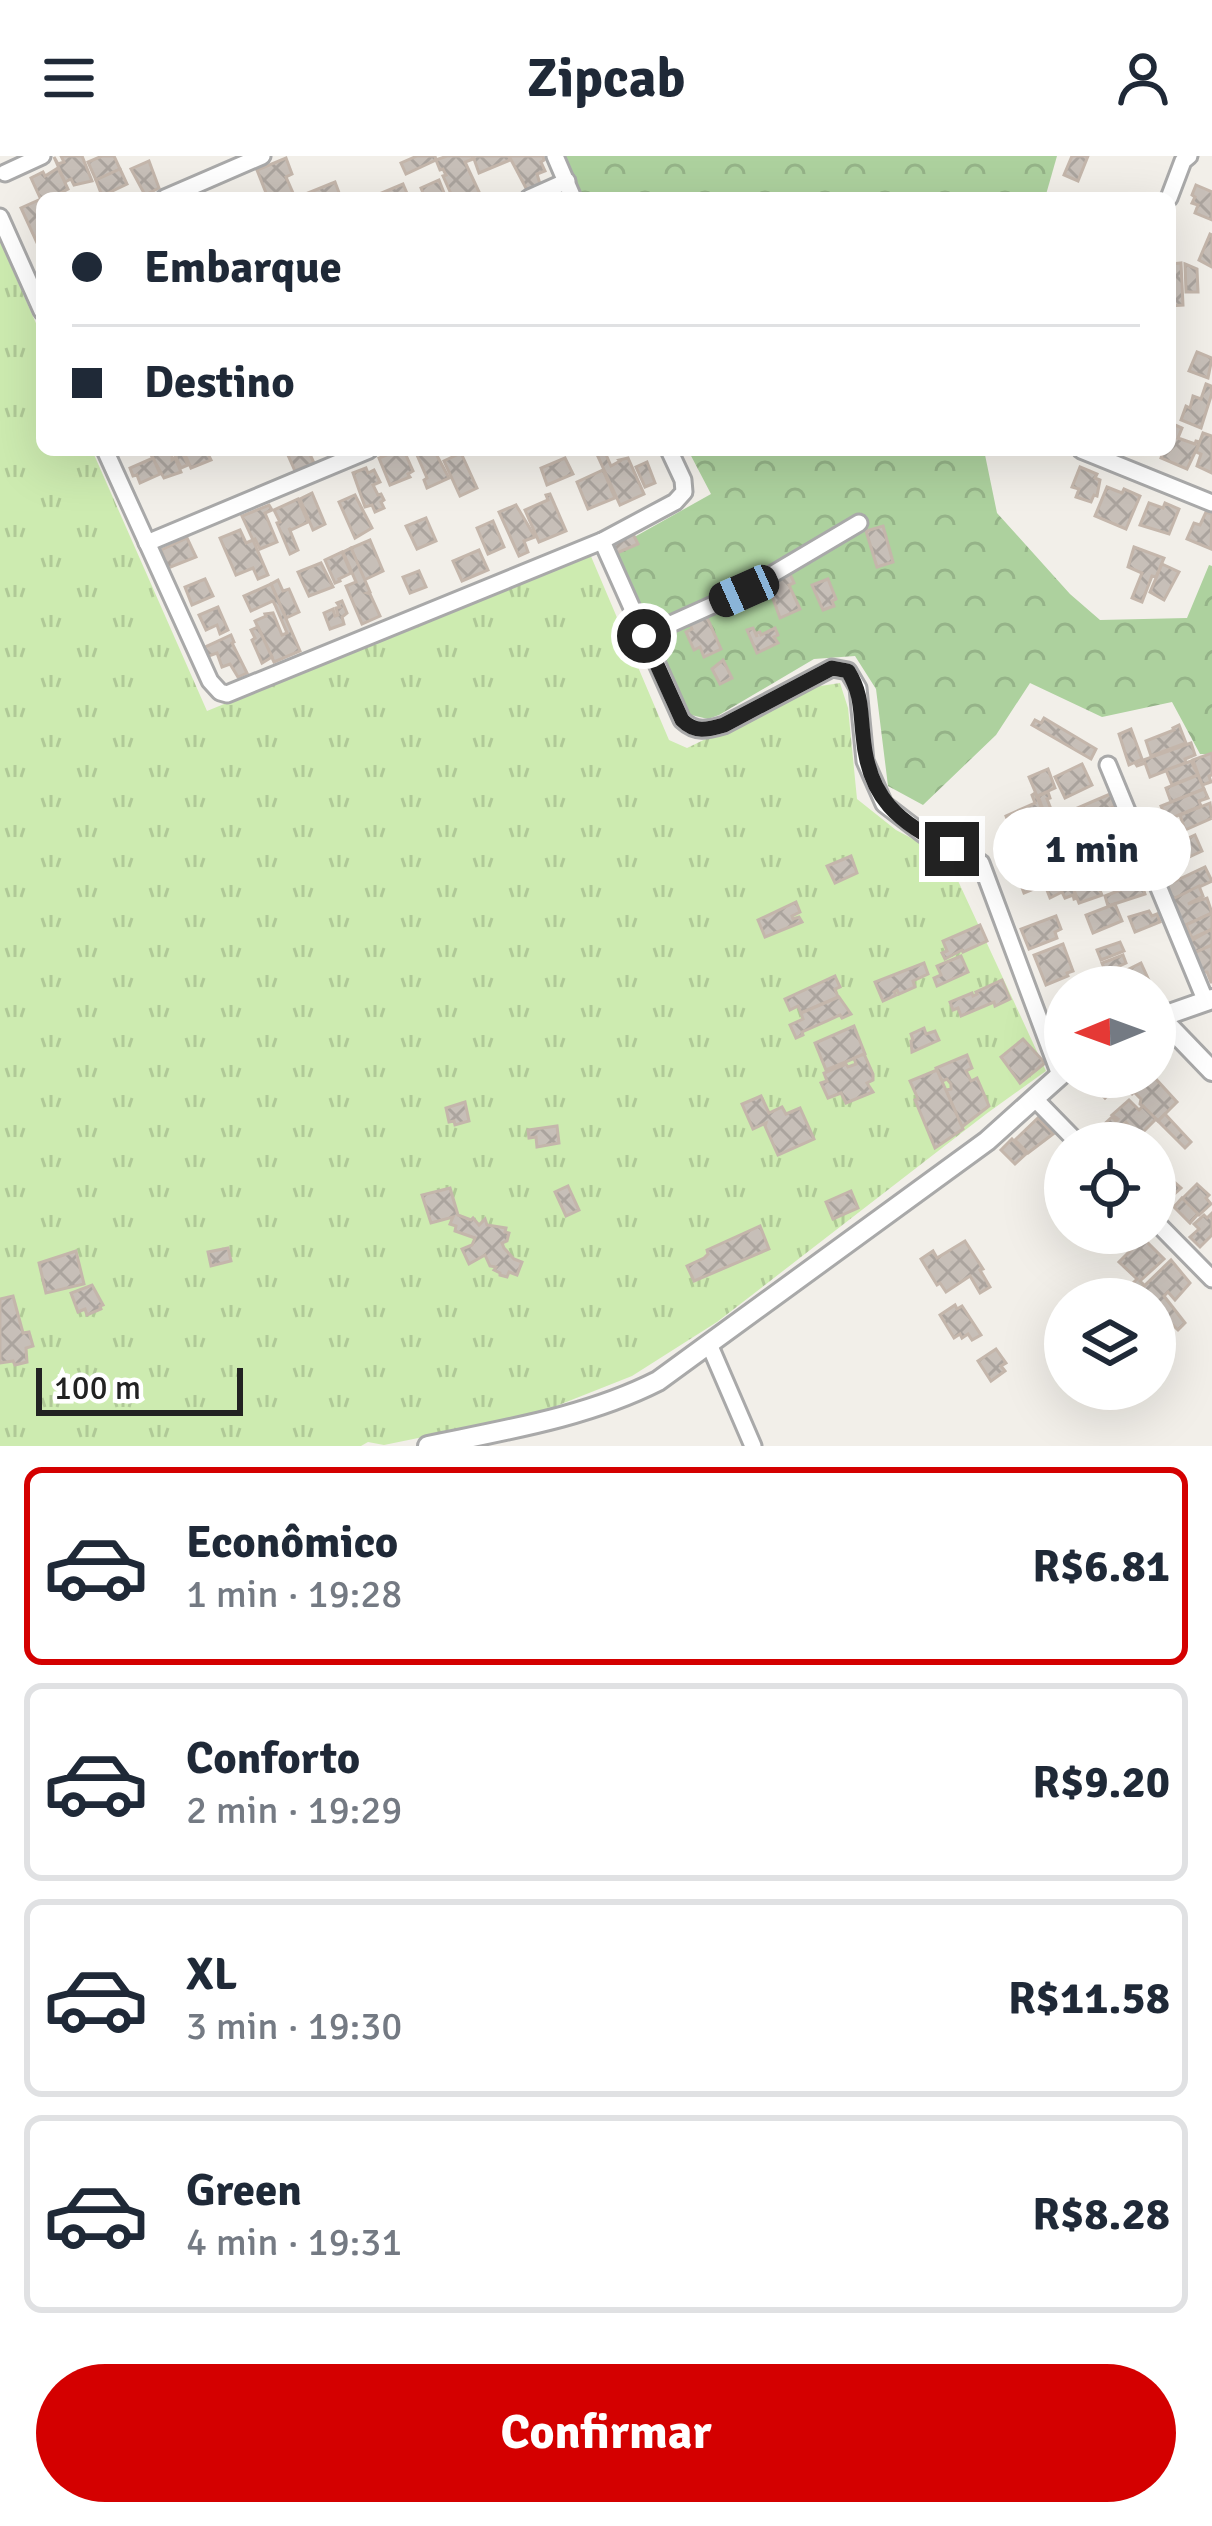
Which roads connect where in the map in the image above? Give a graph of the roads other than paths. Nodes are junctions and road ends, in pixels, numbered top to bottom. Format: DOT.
graph roads {
  1 [pos="42,156"];
  2 [pos="262,156"];
  3 [pos="555,156"];
  4 [pos="1189,156"];
  5 [pos="5,173"];
  6 [pos="570,190"];
  7 [pos="179,192"];
  8 [pos="1171,192"];
  9 [pos="0,217"];
  10 [pos="36,297"];
  11 [pos="108,456"];
  12 [pos="355,456"];
  13 [pos="672,456"];
  14 [pos="1096,456"];
  15 [pos="1212,502"];
  16 [pos="859,523"];
  17 [pos="602,541"];
  18 [pos="147,543"];
  19 [pos="644,636"];
  20 [pos="1108,764"];
  21 [pos="1209,1001"];
  22 [pos="1176,1012"];
  23 [pos="1044,1026"];
  24 [pos="1176,1036"];
  25 [pos="1212,1071"];
  26 [pos="1044,1090"];
  27 [pos="1031,1102"];
  28 [pos="1054,1122"];
  29 [pos="1176,1242"];
  30 [pos="1212,1279"];
  31 [pos="709,1344"];
  32 [pos="428,1446"];
  33 [pos="754,1446"];
  1 -- 5 [label="street"];
  2 -- 7 [label="street"];
  3 -- 6 [label="street"];
  4 -- 8 [label="street"];
  9 -- 10 [label="street"];
  11 -- 18 [label="street"];
  12 -- 18 [label="street"];
  13 -- 17 [label="street"];
  14 -- 15 [label="street"];
  16 -- 19 [label="street"];
  17 -- 18 [label="street"];
  17 -- 19 [label="street"];
  19 -- 23 [label="street"];
  20 -- 21 [label="street"];
  21 -- 22 [label="street"];
  24 -- 25 [label="street"];
  26 -- 27 [label="street"];
  27 -- 28 [label="street"];
  27 -- 31 [label="street"];
  29 -- 30 [label="street"];
  31 -- 32 [label="street"];
  31 -- 33 [label="street"];
}
